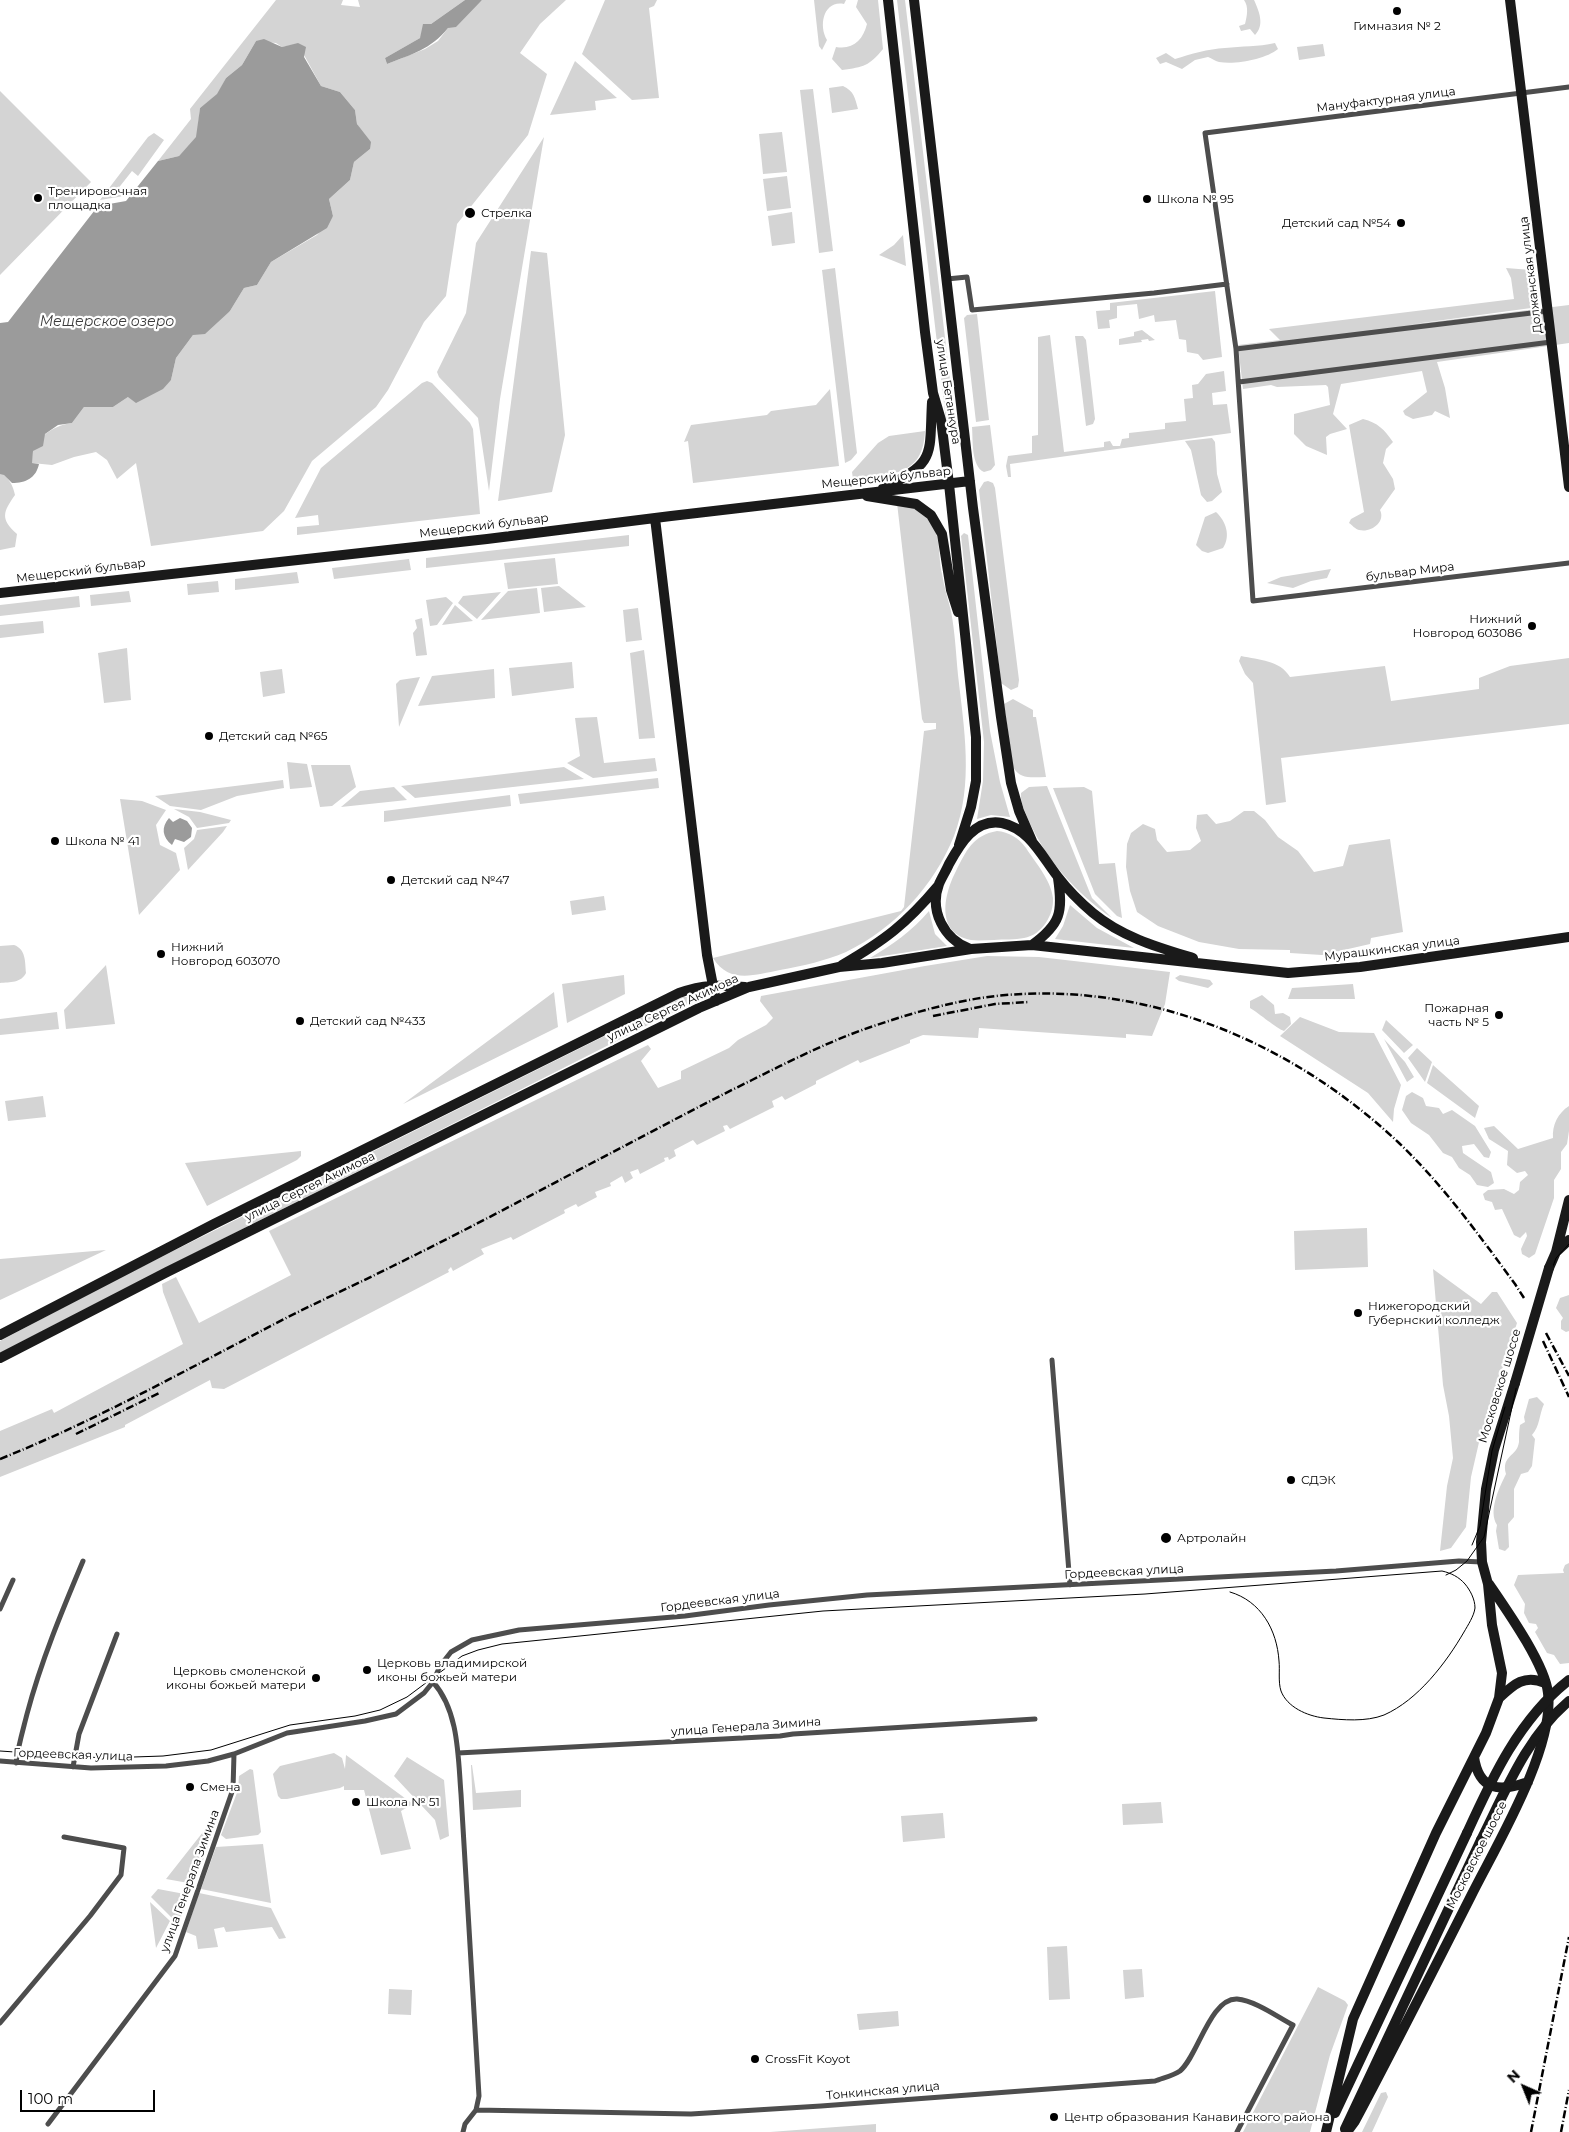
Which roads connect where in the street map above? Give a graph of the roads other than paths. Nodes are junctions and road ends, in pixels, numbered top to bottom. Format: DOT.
graph roads {
  1 [pos="888,0"];
  2 [pos="914,0"];
  3 [pos="1510,0"];
  4 [pos="1569,87"];
  5 [pos="1521,93"];
  6 [pos="947,279"];
  7 [pos="1227,284"];
  8 [pos="1548,311"];
  9 [pos="1551,342"];
  10 [pos="1236,349"];
  11 [pos="1239,382"];
  12 [pos="933,394"];
  13 [pos="970,481"];
  14 [pos="949,484"];
  15 [pos="1569,488"];
  16 [pos="877,492"];
  17 [pos="853,494"];
  18 [pos="655,518"];
  19 [pos="1569,563"];
  20 [pos="0,593"];
  21 [pos="963,624"];
  22 [pos="1032,840"];
  23 [pos="959,845"];
  24 [pos="1058,878"];
  25 [pos="939,885"];
  26 [pos="1566,939"];
  27 [pos="1032,945"];
  28 [pos="971,949"];
  29 [pos="839,967"];
  30 [pos="1225,967"];
  31 [pos="712,984"];
  32 [pos="749,987"];
  33 [pos="716,1001"];
  34 [pos="1569,1200"];
  35 [pos="1569,1240"];
  36 [pos="1556,1252"];
  37 [pos="0,1335"];
  38 [pos="0,1358"];
  39 [pos="1052,1360"];
  40 [pos="83,1561"];
  41 [pos="1482,1562"];
  42 [pos="13,1580"];
  43 [pos="1488,1584"];
  44 [pos="1070,1585"];
  45 [pos="0,1609"];
  46 [pos="117,1634"];
  47 [pos="1569,1680"];
  48 [pos="433,1682"];
  49 [pos="1545,1683"];
  50 [pos="1499,1698"];
  51 [pos="1569,1700"];
  52 [pos="1035,1719"];
  53 [pos="458,1753"];
  54 [pos="234,1754"];
  55 [pos="1474,1756"];
  56 [pos="0,1762"];
  57 [pos="16,1763"];
  58 [pos="73,1767"];
  59 [pos="1528,1782"];
  60 [pos="64,1837"];
  61 [pos="0,2023"];
  62 [pos="476,2110"];
  63 [pos="48,2124"];
  64 [pos="463,2132"];
  65 [pos="1237,2132"];
  66 [pos="1326,2132"];
  67 [pos="1346,2132"];
  1 -- 12 [label="main road, улица Бетанкура"];
  2 -- 6 [label="main road, улица Бетанкура"];
  3 -- 5 [label="main road, Должанская улица"];
  4 -- 5 [label="street, Мануфактурная улица"];
  5 -- 7 [label="street, Мануфактурная улица"];
  5 -- 8 [label="main road, Должанская улица"];
  6 -- 7 [label="street"];
  6 -- 13 [label="main road, улица Бетанкура"];
  7 -- 10 [label="street"];
  8 -- 9 [label="main road, Должанская улица"];
  8 -- 10 [label="street"];
  9 -- 11 [label="street"];
  9 -- 15 [label="main road, Должанская улица"];
  10 -- 11 [label="street"];
  11 -- 19 [label="street, бульвар Мира"];
  12 -- 14 [label="main road, улица Бетанкура"];
  12 -- 16 [label="main road"];
  13 -- 14 [label="main road, Мещерский бульвар"];
  13 -- 22 [label="main road, улица Бетанкура"];
  14 -- 16 [label="main road, Мещерский бульвар"];
  14 -- 21 [label="main road, улица Бетанкура"];
  16 -- 17 [label="main road, Мещерский бульвар"];
  17 -- 18 [label="main road, Мещерский бульвар"];
  17 -- 21 [label="main road"];
  18 -- 20 [label="main road, Мещерский бульвар"];
  18 -- 31 [label="main road"];
  21 -- 23 [label="main road, улица Бетанкура"];
  22 -- 23 [label="main road"];
  22 -- 24 [label="main road"];
  23 -- 25 [label="main road"];
  24 -- 27 [label="main road"];
  24 -- 30 [label="main road, Мурашкинская улица"];
  25 -- 28 [label="main road"];
  25 -- 29 [label="main road"];
  26 -- 30 [label="main road, Мурашкинская улица"];
  27 -- 28 [label="main road"];
  27 -- 30 [label="main road, Мурашкинская улица"];
  28 -- 29 [label="main road"];
  29 -- 32 [label="main road"];
  31 -- 32 [label="main road, улица Сергея Акимова"];
  31 -- 33 [label="main road"];
  31 -- 37 [label="main road, улица Сергея Акимова"];
  32 -- 33 [label="main road, улица Сергея Акимова"];
  33 -- 38 [label="main road, улица Сергея Акимова"];
  34 -- 36 [label="main road, Московское шоссе"];
  35 -- 36 [label="main road"];
  36 -- 41 [label="main road, Московское шоссе, bridge"];
  39 -- 44 [label="street"];
  40 -- 57 [label="street"];
  41 -- 43 [label="main road, Московское шоссе"];
  41 -- 44 [label="street, Гордеевская улица"];
  42 -- 45 [label="street"];
  43 -- 49 [label="main road, Московское шоссе"];
  43 -- 50 [label="main road, Московское шоссе"];
  44 -- 48 [label="street, Гордеевская улица"];
  46 -- 58 [label="street"];
  47 -- 66 [label="main road, bridge"];
  48 -- 53 [label="street"];
  48 -- 54 [label="street, Гордеевская улица"];
  49 -- 50 [label="main road"];
  49 -- 59 [label="main road, Московское шоссе"];
  50 -- 55 [label="main road, Московское шоссе"];
  51 -- 67 [label="main road, bridge"];
  52 -- 53 [label="street, улица Генерала Зимина"];
  53 -- 62 [label="street"];
  54 -- 58 [label="street, Гордеевская улица"];
  54 -- 63 [label="street, улица Генерала Зимина"];
  55 -- 59 [label="main road"];
  55 -- 66 [label="main road, Московское шоссе"];
  56 -- 57 [label="street, Гордеевская улица"];
  57 -- 58 [label="street, Гордеевская улица"];
  59 -- 67 [label="main road, Московское шоссе"];
  60 -- 61 [label="street"];
  62 -- 64 [label="street"];
  62 -- 65 [label="street, Тонкинская улица"];
}
